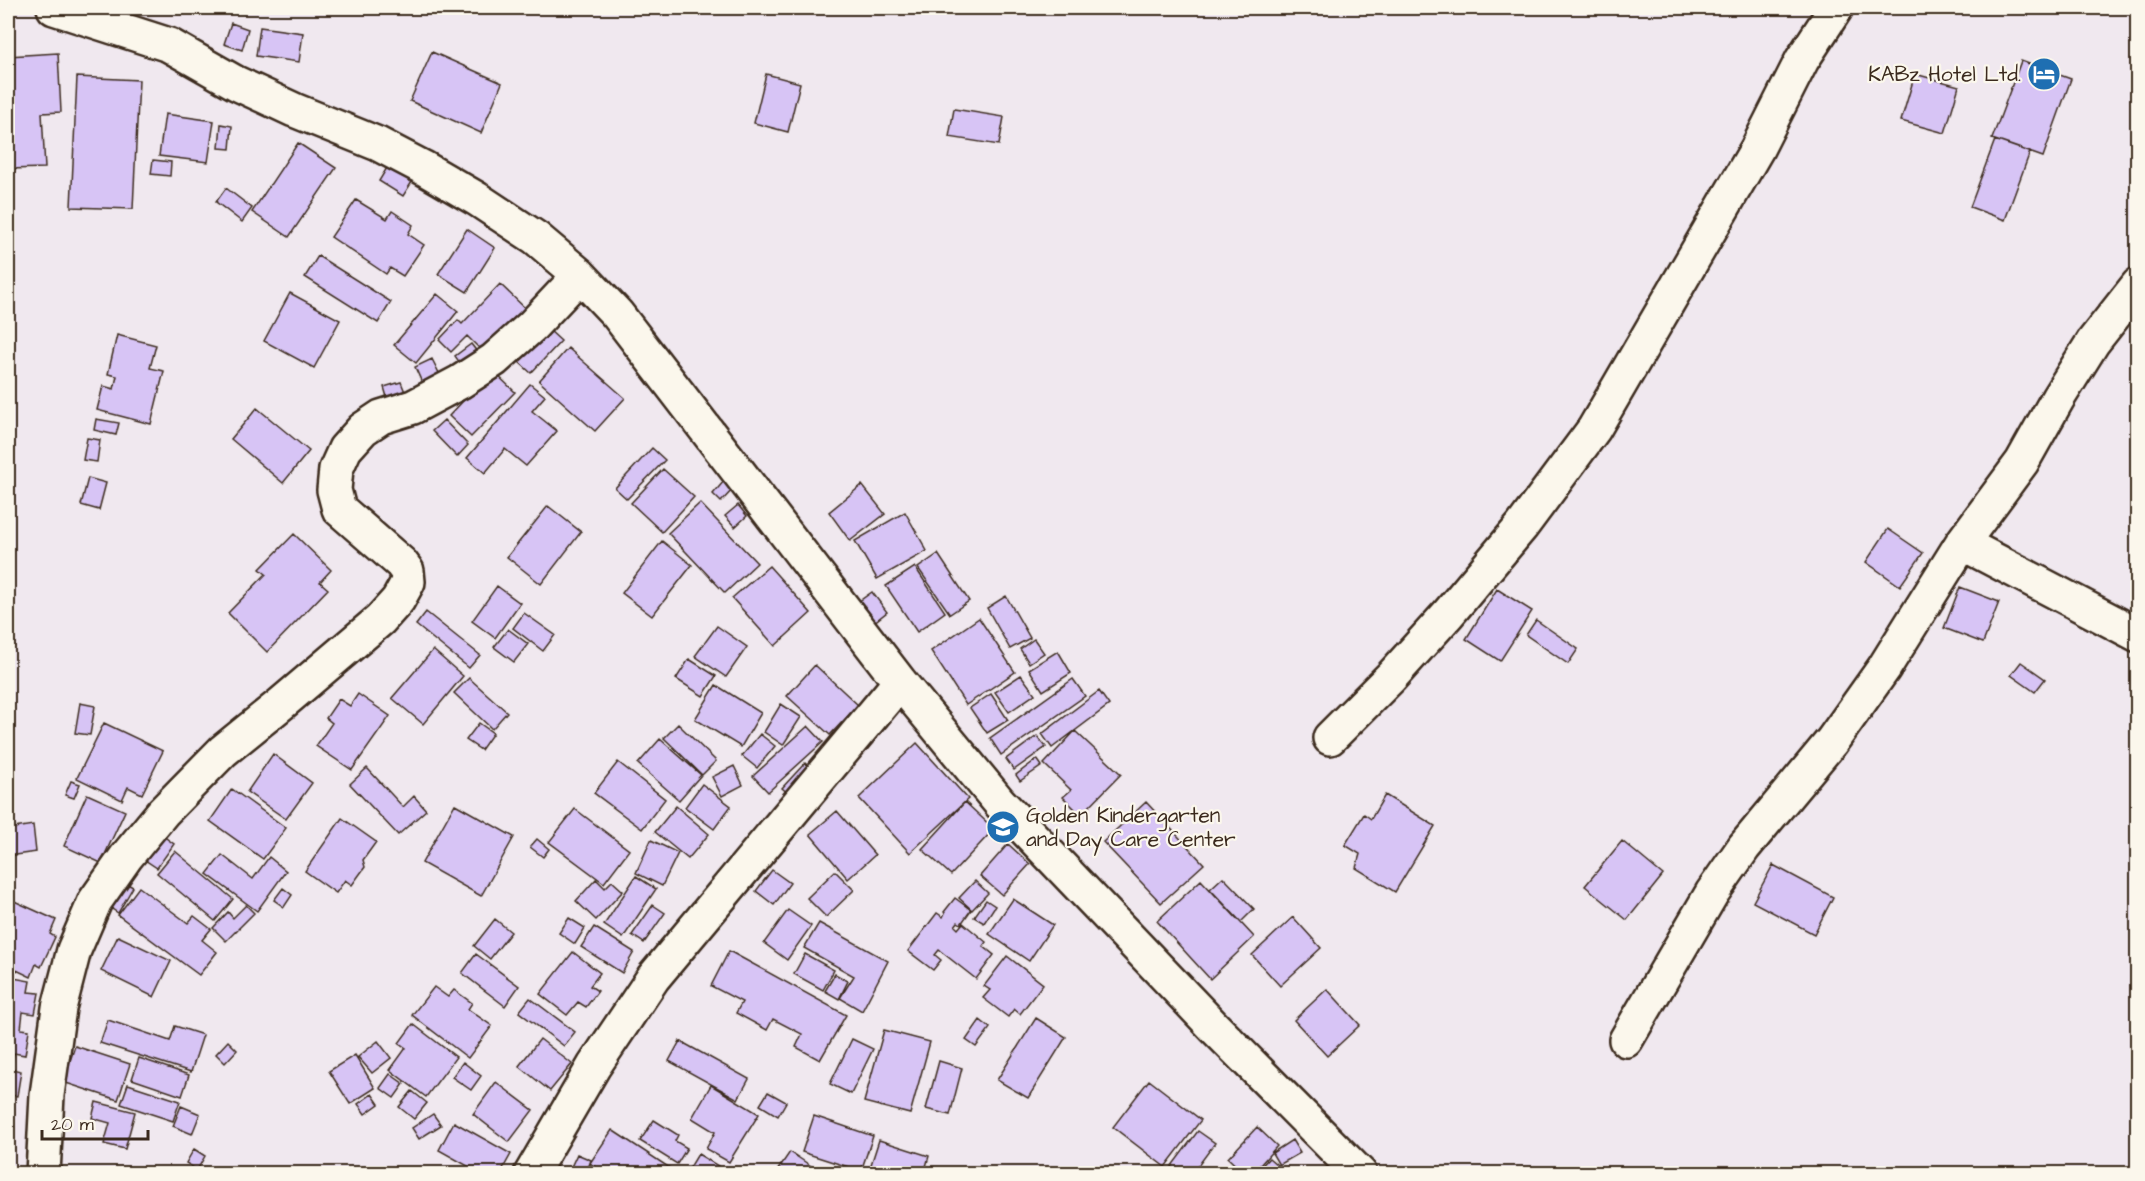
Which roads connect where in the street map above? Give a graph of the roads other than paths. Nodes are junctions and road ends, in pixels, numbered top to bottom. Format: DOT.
graph roads {
  1 [pos="54,8"];
  2 [pos="1836,8"];
  3 [pos="580,275"];
  4 [pos="2138,285"];
  5 [pos="1962,543"];
  6 [pos="2138,635"];
  7 [pos="900,682"];
  8 [pos="1330,738"];
  9 [pos="1626,1040"];
  10 [pos="43,1173"];
  11 [pos="531,1173"];
  12 [pos="1360,1173"];
  1 -- 3 [label="street"];
  2 -- 8 [label="street"];
  3 -- 7 [label="street"];
  3 -- 10 [label="street"];
  4 -- 5 [label="street"];
  5 -- 6 [label="street"];
  5 -- 9 [label="street"];
  7 -- 11 [label="street"];
  7 -- 12 [label="street"];
}
